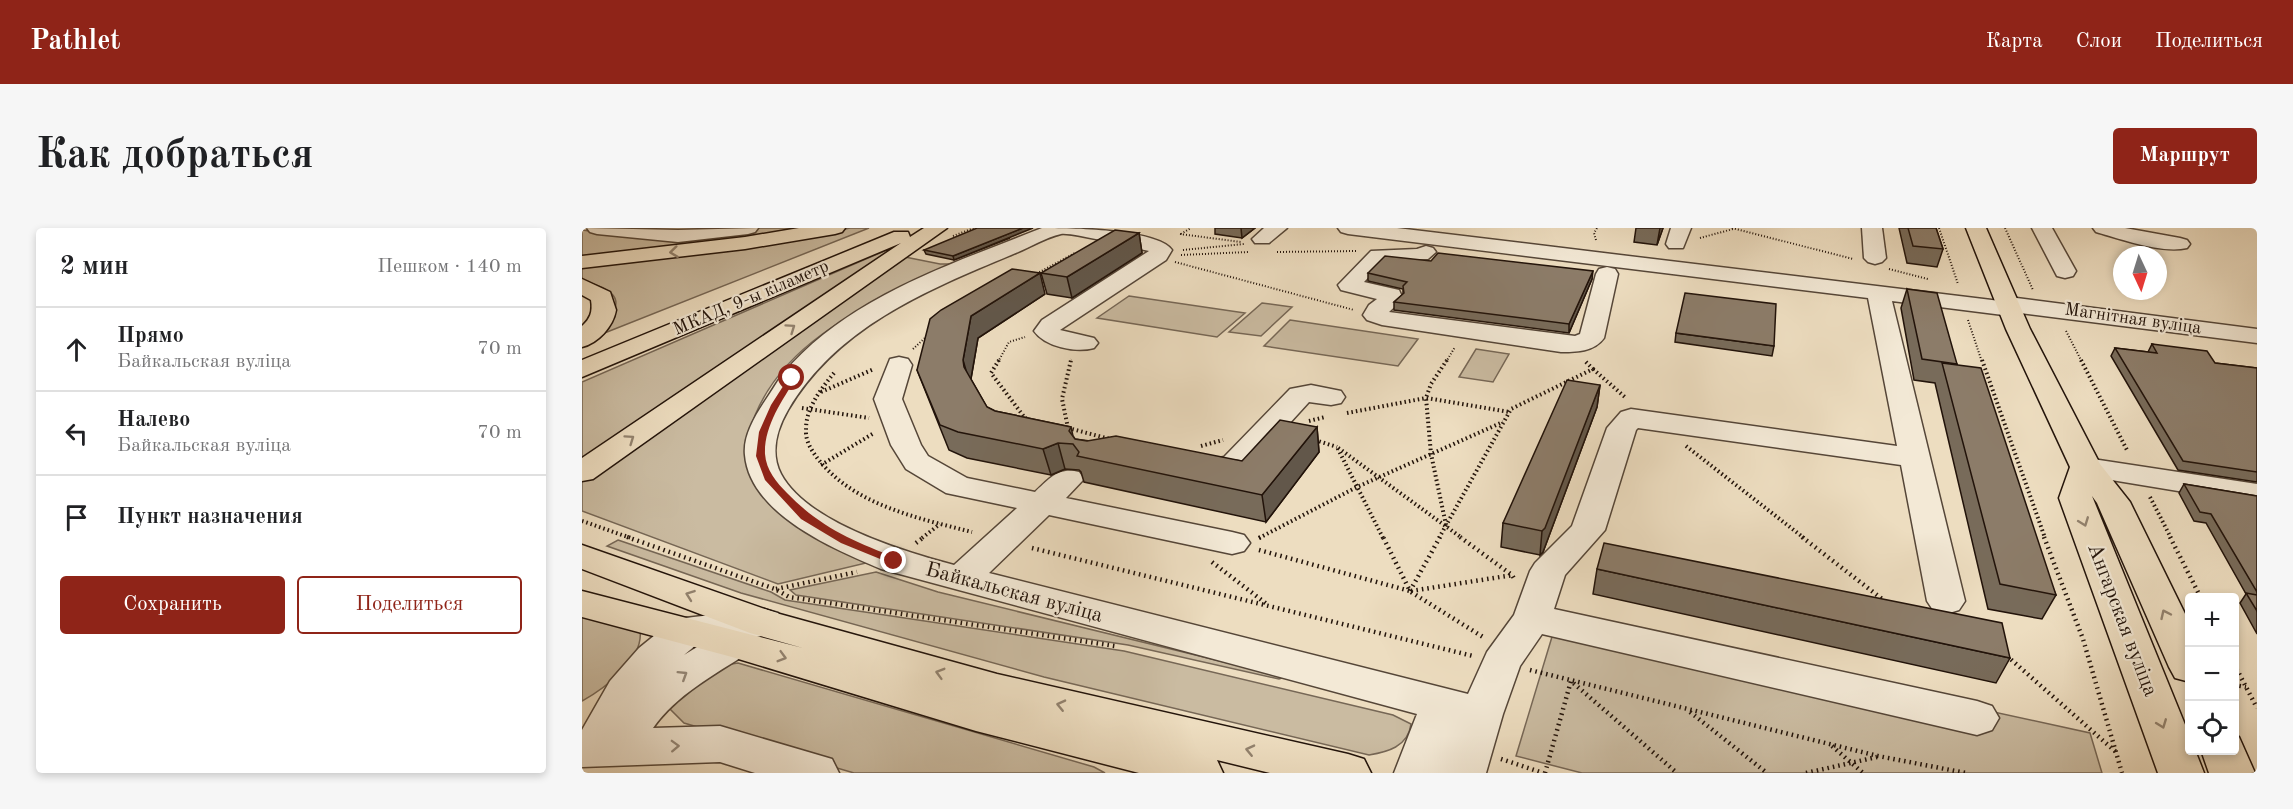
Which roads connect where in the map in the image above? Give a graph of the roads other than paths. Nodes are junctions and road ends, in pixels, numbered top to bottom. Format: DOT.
graph roads {
  1 [pos="597,228"];
  2 [pos="748,228"];
  3 [pos="835,228"];
  4 [pos="885,228"];
  5 [pos="920,228"];
  6 [pos="937,228"];
  7 [pos="1011,228"];
  8 [pos="1059,228"];
  9 [pos="1064,228"];
  10 [pos="1348,228"];
  11 [pos="1872,228"];
  12 [pos="1976,228"];
  13 [pos="2042,228"];
  14 [pos="2103,228"];
  15 [pos="645,230"];
  16 [pos="1482,236"];
  17 [pos="1440,239"];
  18 [pos="2180,244"];
  19 [pos="942,257"];
  20 [pos="582,262"];
  21 [pos="2065,271"];
  22 [pos="1880,273"];
  23 [pos="1607,274"];
  24 [pos="582,286"];
  25 [pos="2010,307"];
  26 [pos="2257,336"];
  27 [pos="582,339"];
  28 [pos="1080,341"];
  29 [pos="2152,343"];
  30 [pos="582,352"];
  31 [pos="2257,357"];
  32 [pos="896,362"];
  33 [pos="582,369"];
  34 [pos="1334,410"];
  35 [pos="1185,455"];
  36 [pos="1915,458"];
  37 [pos="2086,467"];
  38 [pos="582,472"];
  39 [pos="1068,479"];
  40 [pos="2257,494"];
  41 [pos="1043,505"];
  42 [pos="1238,544"];
  43 [pos="582,556"];
  44 [pos="961,579"];
  45 [pos="1946,601"];
  46 [pos="582,604"];
  47 [pos="758,618"];
  48 [pos="1532,618"];
  49 [pos="685,632"];
  50 [pos="2185,656"];
  51 [pos="1977,718"];
  52 [pos="1464,735"];
  53 [pos="593,741"];
  54 [pos="2225,755"];
  55 [pos="816,773"];
  56 [pos="1200,773"];
  57 [pos="1348,773"];
  58 [pos="1417,773"];
  59 [pos="2181,773"];
  60 [pos="2232,773"];
  1 -- 15 [label="street"];
  2 -- 15 [label="street"];
  3 -- 20 [label="main road, one-way"];
  4 -- 30 [label="main road, МКАД, 9-ы кіламетр"];
  5 -- 33 [label="main road, МКАД, 9-ы кіламетр"];
  38 -- 6 [label="main road, one-way"];
  7 -- 19 [label="street"];
  8 -- 44 [label="street, Байкальская вуліца"];
  9 -- 28 [label="street"];
  10 -- 17 [label="street, Магнітная вуліца"];
  11 -- 22 [label="street"];
  12 -- 25 [label="main road, Ангарская вуліца"];
  13 -- 21 [label="street"];
  14 -- 18 [label="street"];
  16 -- 17 [label="street, Магнітная вуліца"];
  16 -- 22 [label="street, Магнітная вуліца"];
  17 -- 23 [label="street"];
  22 -- 25 [label="street, Магнітная вуліца"];
  22 -- 36 [label="street"];
  24 -- 27 [label="main road"];
  25 -- 26 [label="street, Магнітная вуліца"];
  25 -- 37 [label="main road, Ангарская вуліца"];
  29 -- 31 [label="street, Магнітная вуліца"];
  32 -- 41 [label="street"];
  34 -- 35 [label="street"];
  36 -- 45 [label="street"];
  36 -- 48 [label="street"];
  37 -- 40 [label="street"];
  50 -- 37 [label="main road, Ангарская вуліца, one-way"];
  37 -- 59 [label="main road, Ангарская вуліца, one-way"];
  39 -- 41 [label="street"];
  41 -- 42 [label="street"];
  41 -- 44 [label="street"];
  47 -- 43 [label="main road, one-way"];
  44 -- 52 [label="street, Байкальская вуліца"];
  46 -- 49 [label="main road"];
  47 -- 49 [label="main road"];
  53 -- 47 [label="street, one-way"];
  47 -- 56 [label="main road, one-way"];
  57 -- 47 [label="main road, one-way"];
  48 -- 51 [label="street"];
  48 -- 52 [label="street"];
  49 -- 53 [label="street"];
  52 -- 58 [label="street"];
  53 -- 55 [label="street, one-way"];
  54 -- 60 [label="main road"];
}
